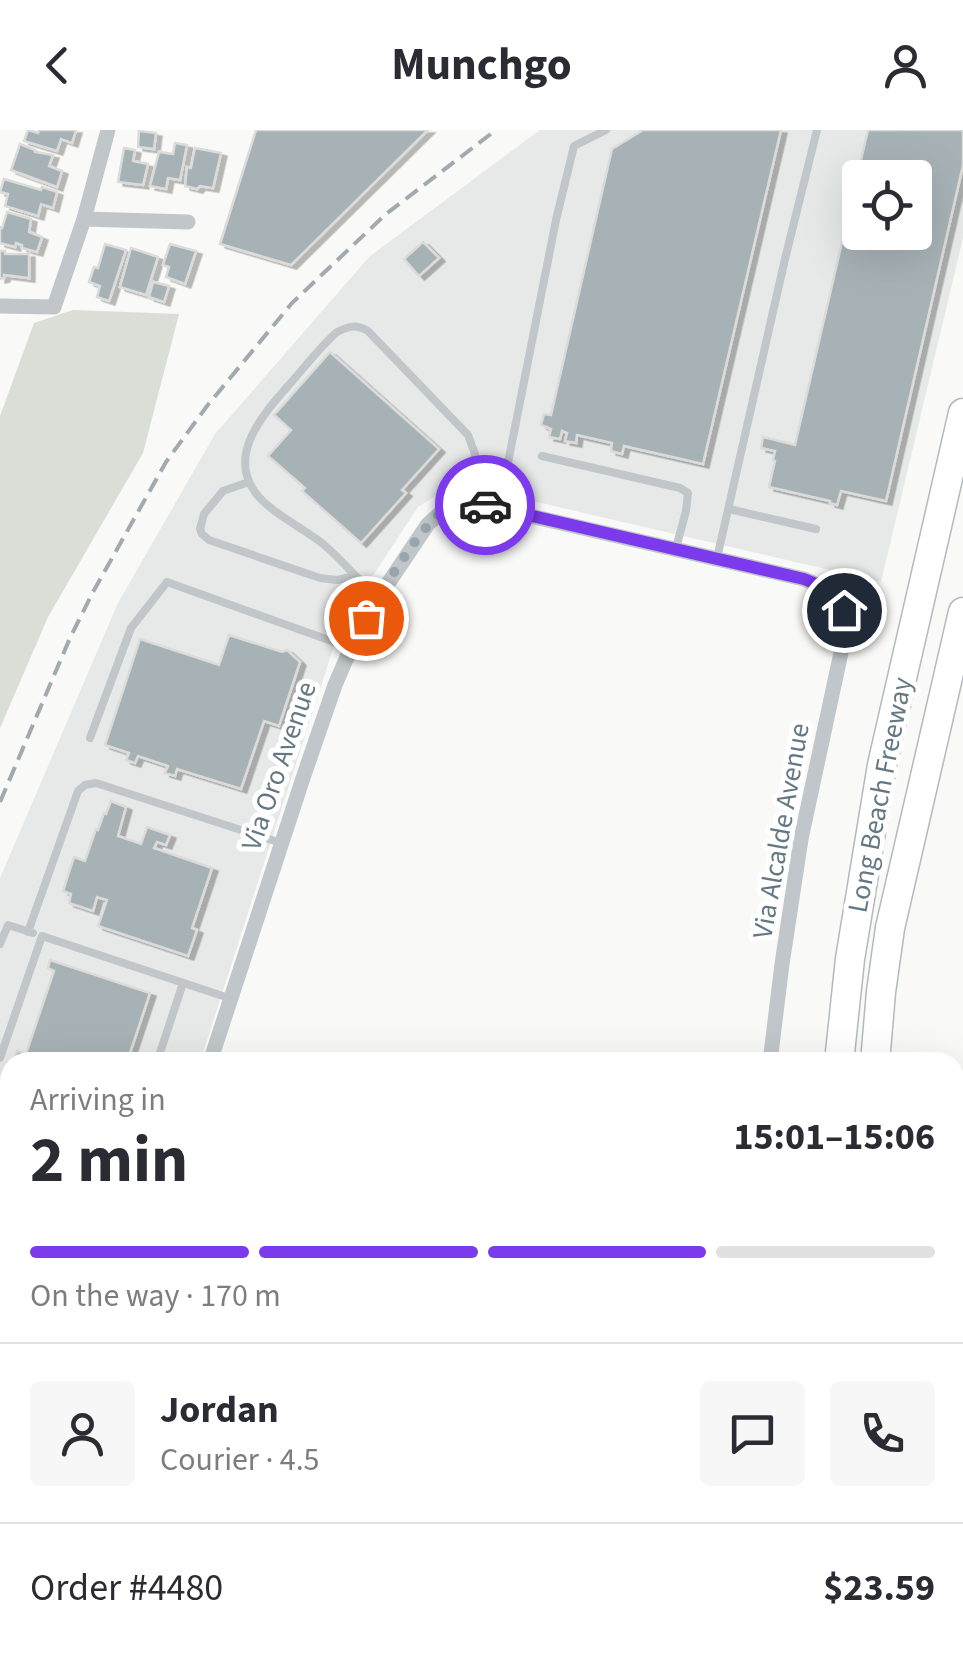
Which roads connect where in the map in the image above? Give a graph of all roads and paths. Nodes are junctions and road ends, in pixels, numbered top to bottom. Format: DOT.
graph roads {
  1 [pos="108,130"];
  2 [pos="606,130"];
  3 [pos="817,130"];
  4 [pos="84,219"];
  5 [pos="188,222"];
  6 [pos="0,306"];
  7 [pos="963,414"];
  8 [pos="542,456"];
  9 [pos="248,482"];
  10 [pos="474,503"];
  11 [pos="500,508"];
  12 [pos="729,509"];
  13 [pos="816,529"];
  14 [pos="676,548"];
  15 [pos="717,558"];
  16 [pos="355,576"];
  17 [pos="379,597"];
  18 [pos="963,612"];
  19 [pos="351,648"];
  20 [pos="90,738"];
  21 [pos="281,843"];
  22 [pos="28,932"];
  23 [pos="42,936"];
  24 [pos="0,944"];
  25 [pos="184,983"];
  26 [pos="881,992"];
  27 [pos="232,999"];
  28 [pos="2,1052"];
  29 [pos="160,1052"];
  30 [pos="213,1052"];
  31 [pos="771,1052"];
  32 [pos="839,1052"];
  33 [pos="876,1052"];
  34 [pos="885,1052"];
  1 -- 4 [label="street"];
  2 -- 11 [label="lane"];
  3 -- 12 [label="lane"];
  4 -- 5 [label="street"];
  4 -- 6 [label="street"];
  7 -- 32 [label="highway, Long Beach Freeway"];
  8 -- 14 [label="lane"];
  9 -- 10 [label="lane"];
  9 -- 16 [label="lane"];
  9 -- 16 [label="lane"];
  10 -- 11 [label="street"];
  10 -- 17 [label="street, Via Oro Avenue"];
  11 -- 14 [label="street"];
  12 -- 13 [label="lane"];
  12 -- 15 [label="lane"];
  14 -- 15 [label="street"];
  15 -- 31 [label="street, Via Alcalde Avenue"];
  16 -- 17 [label="lane"];
  17 -- 19 [label="street, Via Oro Avenue"];
  18 -- 26 [label="highway, Long Beach Freeway"];
  19 -- 20 [label="lane"];
  19 -- 21 [label="street, Via Oro Avenue"];
  21 -- 22 [label="lane"];
  21 -- 27 [label="street, Via Oro Avenue"];
  22 -- 23 [label="lane"];
  22 -- 24 [label="lane"];
  23 -- 25 [label="lane"];
  23 -- 28 [label="lane"];
  25 -- 27 [label="lane"];
  25 -- 29 [label="lane"];
  26 -- 33 [label="highway, Long Beach Freeway"];
  26 -- 34 [label="highway"];
  27 -- 30 [label="street, Via Oro Avenue"];
}
